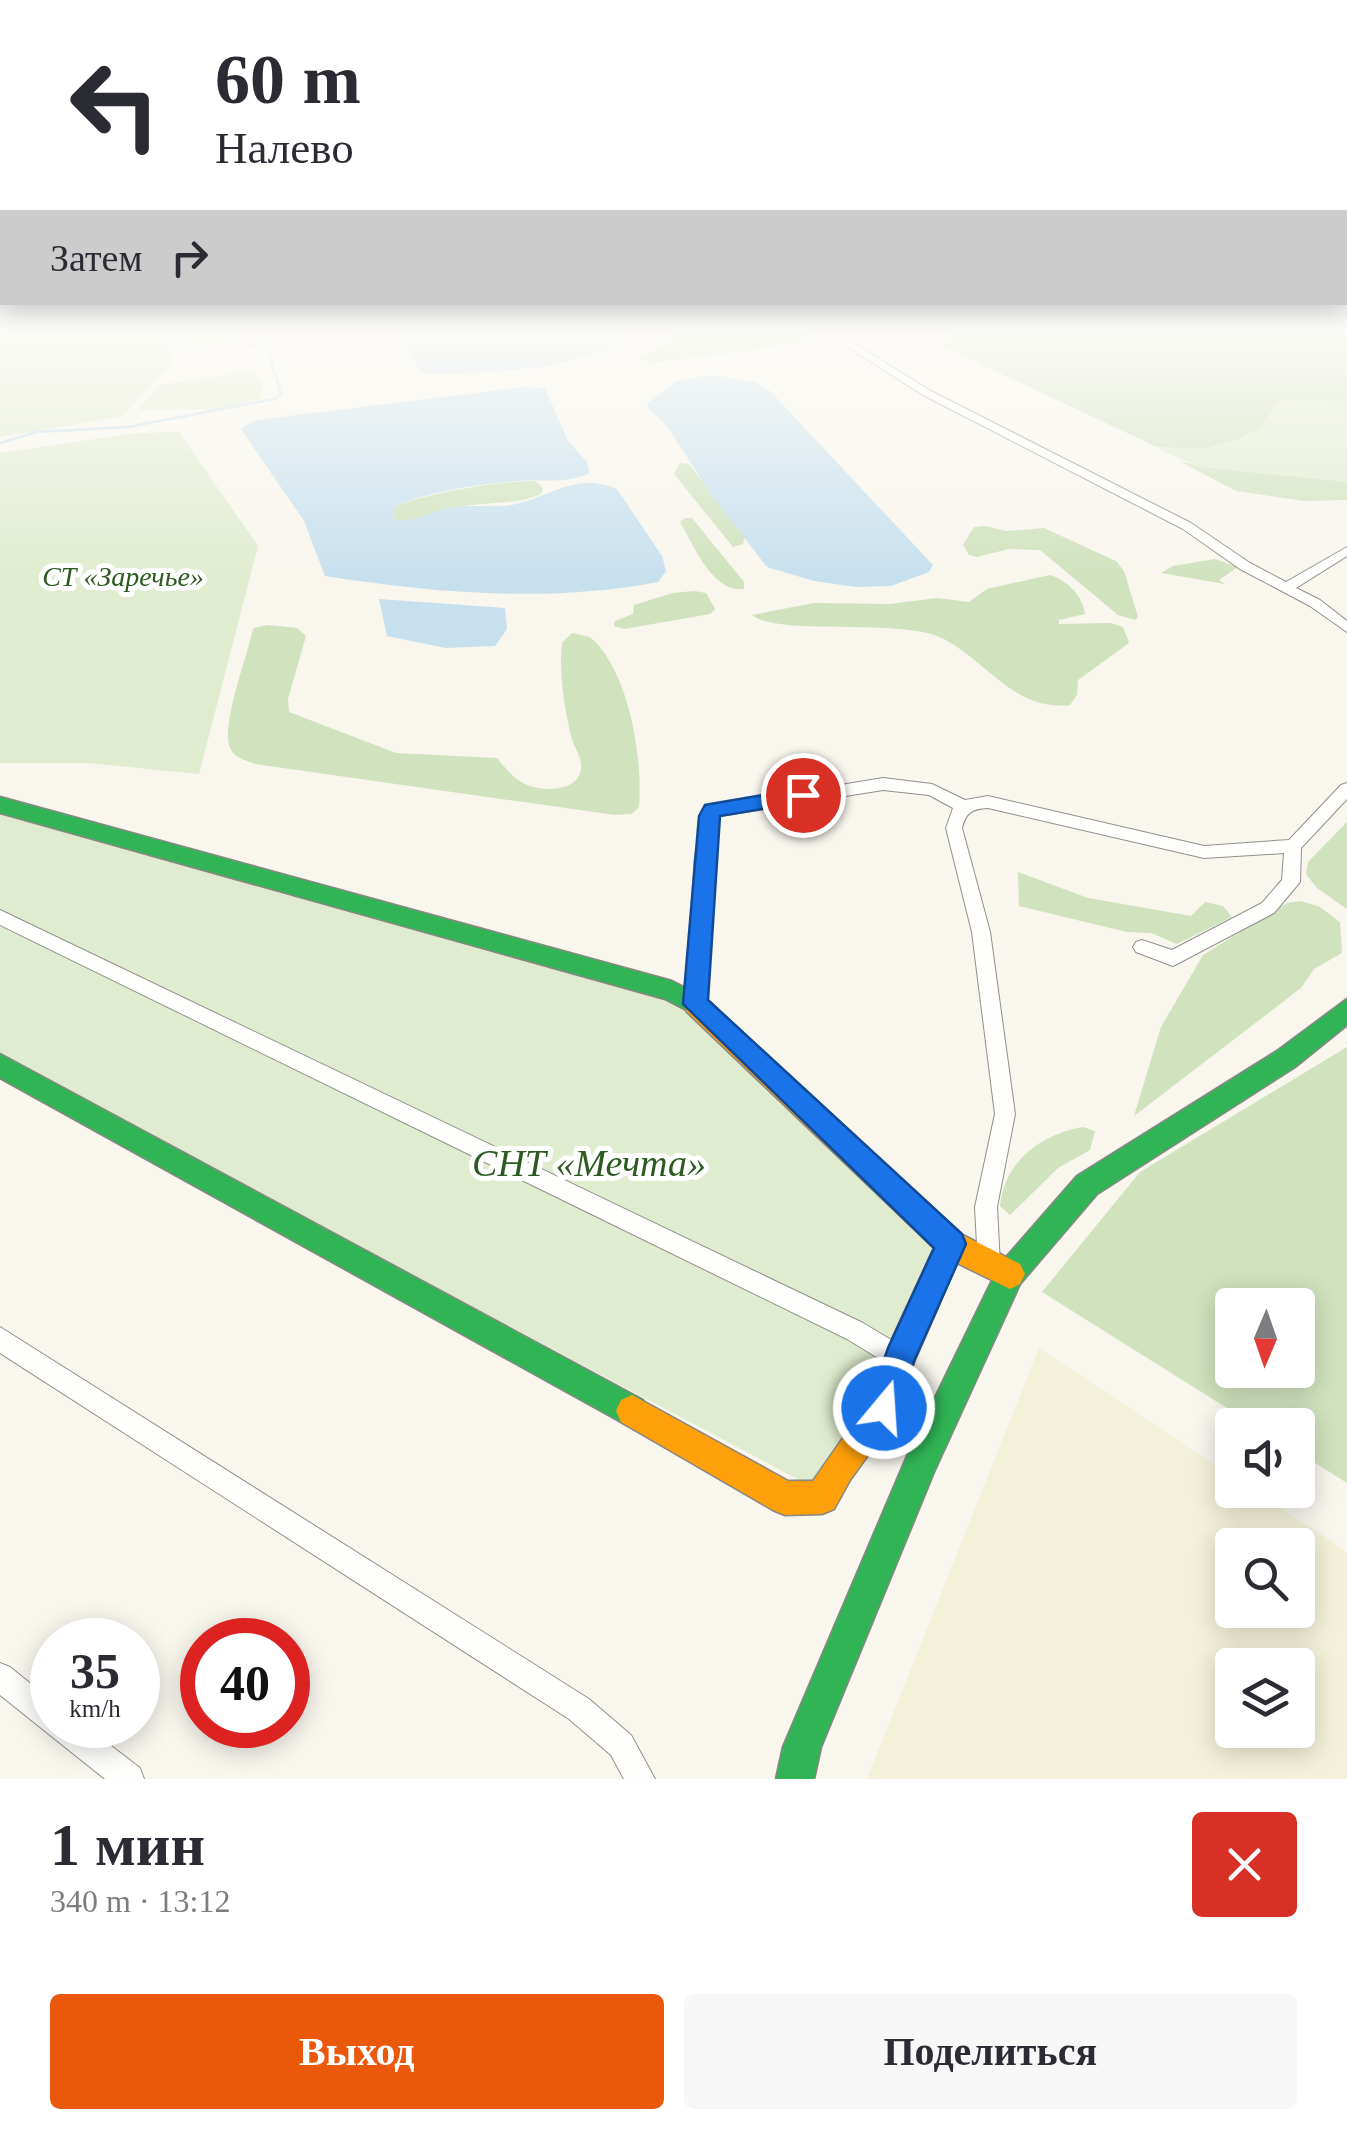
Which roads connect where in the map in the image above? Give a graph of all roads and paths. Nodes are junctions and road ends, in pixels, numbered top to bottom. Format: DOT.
graph roads {
  1 [pos="968,414"];
  2 [pos="1347,551"];
  3 [pos="1286,588"];
  4 [pos="1347,628"];
  5 [pos="1347,788"];
  6 [pos="0,805"];
  7 [pos="962,806"];
  8 [pos="1293,846"];
  9 [pos="0,917"];
  10 [pos="1142,947"];
  11 [pos="696,1004"];
  12 [pos="1347,1010"];
  13 [pos="0,1064"];
  14 [pos="951,1244"];
  15 [pos="999,1269"];
  16 [pos="0,1339"];
  17 [pos="900,1359"];
  18 [pos="0,1677"];
  19 [pos="30,1701"];
  20 [pos="89,1748"];
  21 [pos="129,1779"];
  22 [pos="640,1779"];
  23 [pos="795,1779"];
  1 -- 3 [label="street"];
  2 -- 3 [label="street"];
  3 -- 4 [label="street"];
  5 -- 8 [label="street"];
  6 -- 11 [label="street"];
  7 -- 8 [label="street"];
  7 -- 11 [label="street"];
  7 -- 15 [label="street"];
  8 -- 10 [label="street"];
  9 -- 17 [label="street"];
  11 -- 14 [label="street"];
  12 -- 15 [label="street"];
  13 -- 17 [label="street"];
  14 -- 15 [label="street"];
  14 -- 17 [label="street"];
  15 -- 23 [label="street"];
  16 -- 22 [label="street"];
  18 -- 19 [label="street"];
  20 -- 21 [label="street"];
}
